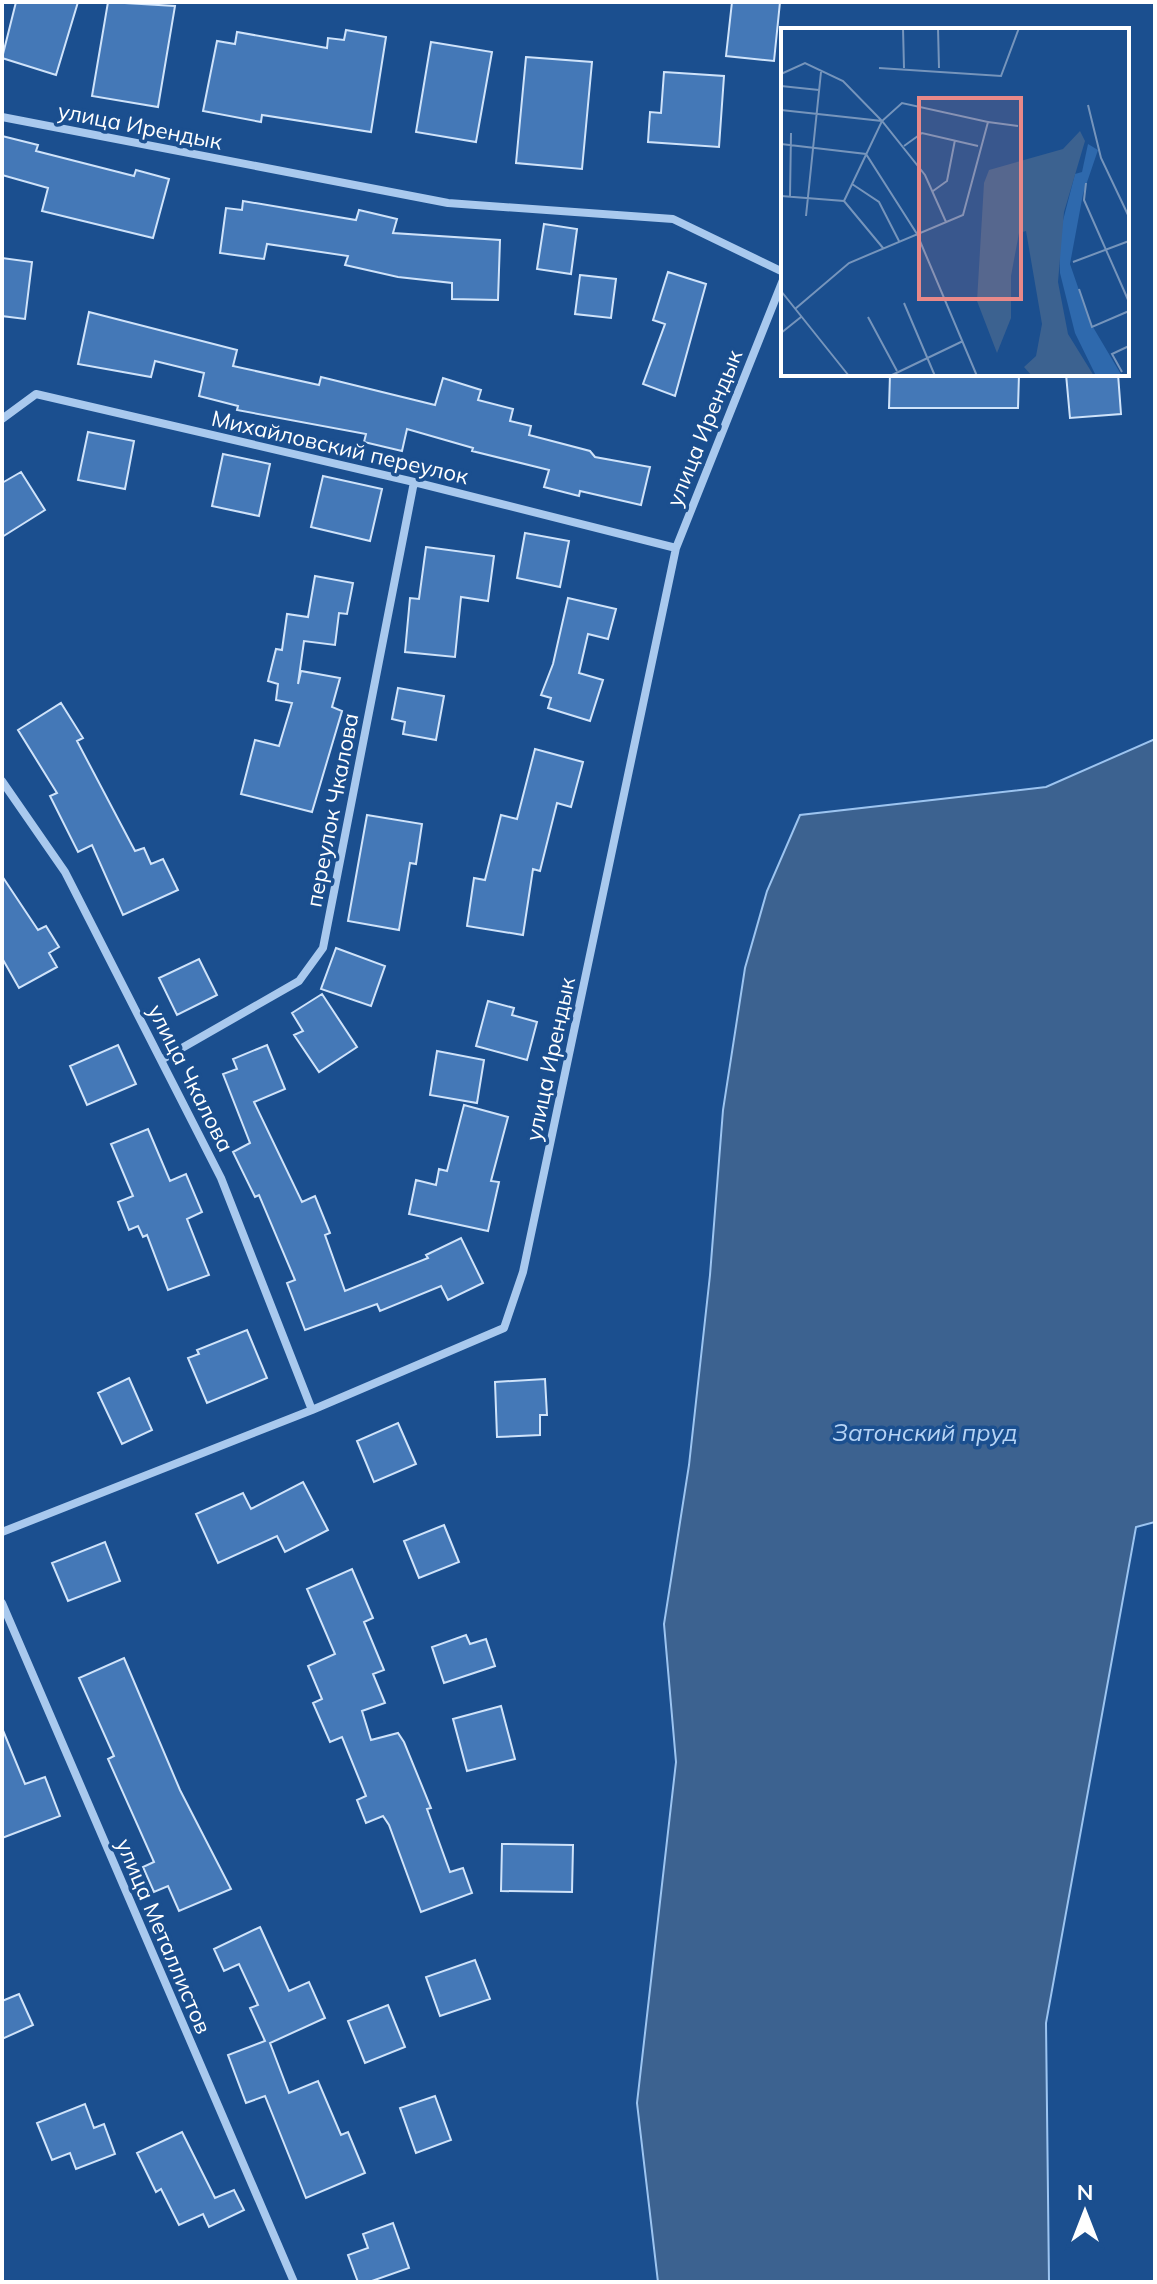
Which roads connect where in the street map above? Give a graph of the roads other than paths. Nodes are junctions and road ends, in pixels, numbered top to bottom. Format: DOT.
graph roads {
  1 [pos="2,117"];
  2 [pos="781,271"];
  3 [pos="781,285"];
  4 [pos="2,419"];
  5 [pos="414,482"];
  6 [pos="676,548"];
  7 [pos="2,781"];
  8 [pos="161,1060"];
  9 [pos="312,1410"];
  10 [pos="2,1532"];
  11 [pos="2,1603"];
  12 [pos="294,2282"];
  1 -- 2 [label="street, улица Ирендык"];
  3 -- 6 [label="street, улица Ирендык"];
  4 -- 5 [label="street, Михайловский переулок"];
  5 -- 6 [label="street, Михайловский переулок"];
  5 -- 8 [label="street, переулок Чкалова"];
  6 -- 9 [label="street, улица Ирендык"];
  7 -- 8 [label="street, улица Чкалова"];
  8 -- 9 [label="street, улица Чкалова"];
  9 -- 10 [label="street, улица Ирендык"];
  11 -- 12 [label="street, улица Металлистов"];
}
